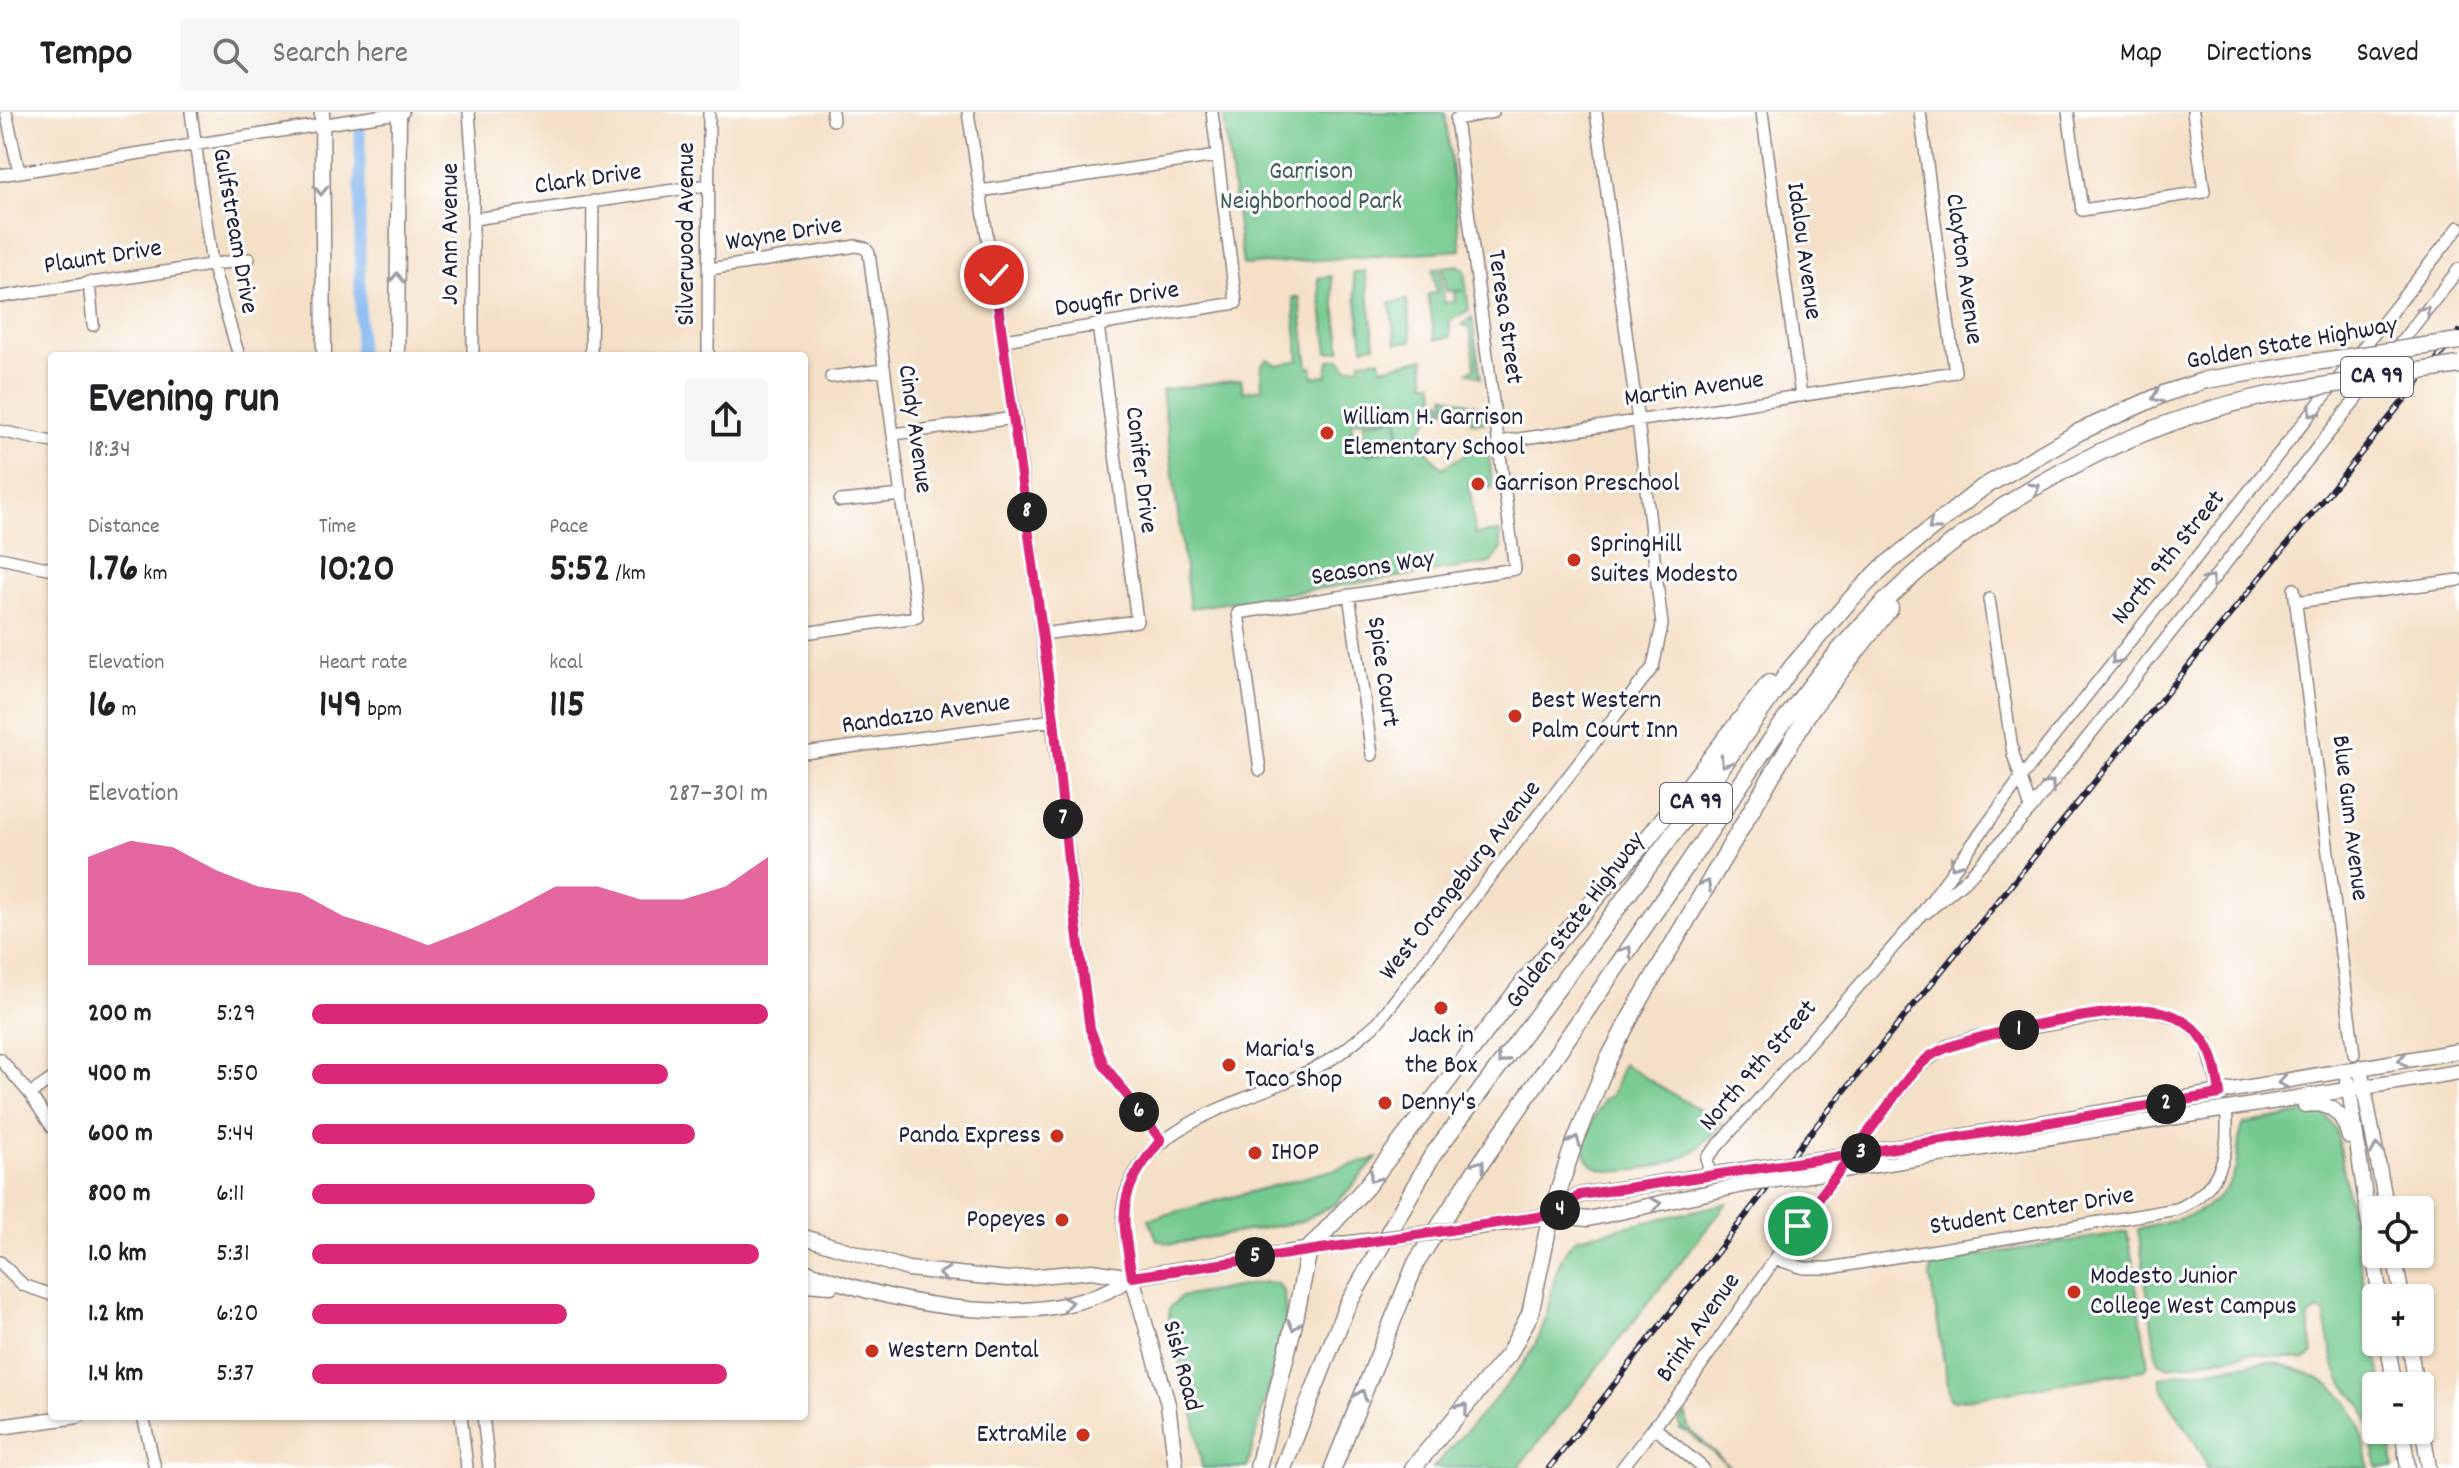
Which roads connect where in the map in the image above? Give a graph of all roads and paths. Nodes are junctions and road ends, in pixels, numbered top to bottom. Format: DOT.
graph roads {
  1 [pos="6,112"];
  2 [pos="191,112"];
  3 [pos="400,112"];
  4 [pos="469,112"];
  5 [pos="709,112"];
  6 [pos="968,112"];
  7 [pos="1212,112"];
  8 [pos="1493,112"];
  9 [pos="1596,112"];
  10 [pos="1762,112"];
  11 [pos="1920,112"];
  12 [pos="2068,112"];
  13 [pos="2193,112"];
  14 [pos="322,118"];
  15 [pos="196,143"];
  16 [pos="1217,156"];
  17 [pos="19,172"];
  18 [pos="0,175"];
  19 [pos="709,185"];
  20 [pos="980,191"];
  21 [pos="593,201"];
  22 [pos="474,219"];
  23 [pos="2459,227"];
  24 [pos="865,248"];
  25 [pos="249,259"];
  26 [pos="212,264"];
  27 [pos="710,269"];
  28 [pos="2459,269"];
  29 [pos="89,282"];
  30 [pos="0,297"];
  31 [pos="93,325"];
  32 [pos="1098,325"];
  33 [pos="1004,340"];
  34 [pos="2459,341"];
  35 [pos="238,352"];
  36 [pos="324,352"];
  37 [pos="397,352"];
  38 [pos="473,352"];
  39 [pos="591,352"];
  40 [pos="708,352"];
  41 [pos="2459,365"];
  42 [pos="883,370"];
  43 [pos="831,377"];
  44 [pos="1895,382"];
  45 [pos="1801,396"];
  46 [pos="1015,418"];
  47 [pos="1638,421"];
  48 [pos="0,431"];
  49 [pos="894,434"];
  50 [pos="48,441"];
  51 [pos="1499,442"];
  52 [pos="902,495"];
  53 [pos="840,501"];
  54 [pos="0,558"];
  55 [pos="48,568"];
  56 [pos="1515,569"];
  57 [pos="1918,572"];
  58 [pos="2459,580"];
  59 [pos="2294,589"];
  60 [pos="1349,595"];
  61 [pos="1851,599"];
  62 [pos="1989,599"];
  63 [pos="2296,602"];
  64 [pos="808,632"];
  65 [pos="1043,634"];
  66 [pos="1054,720"];
  67 [pos="808,752"];
  68 [pos="1372,755"];
  69 [pos="1260,770"];
  70 [pos="2021,778"];
  71 [pos="2031,809"];
  72 [pos="1917,920"];
  73 [pos="2459,1051"];
  74 [pos="0,1059"];
  75 [pos="2353,1064"];
  76 [pos="2459,1072"];
  77 [pos="48,1082"];
  78 [pos="2366,1087"];
  79 [pos="2349,1089"];
  80 [pos="30,1094"];
  81 [pos="2220,1094"];
  82 [pos="2226,1110"];
  83 [pos="48,1121"];
  84 [pos="1161,1140"];
  85 [pos="1709,1173"];
  86 [pos="2362,1196"];
  87 [pos="2364,1196"];
  88 [pos="2385,1196"];
  89 [pos="1551,1215"];
  90 [pos="808,1238"];
  91 [pos="1309,1249"];
  92 [pos="1776,1259"];
  93 [pos="0,1262"];
  94 [pos="808,1272"];
  95 [pos="1132,1277"];
  96 [pos="808,1284"];
  97 [pos="854,1289"];
  98 [pos="48,1294"];
  99 [pos="50,1420"];
  100 [pos="144,1420"];
  101 [pos="461,1420"];
  102 [pos="483,1420"];
  103 [pos="0,1427"];
  104 [pos="1655,1428"];
  105 [pos="2404,1444"];
  106 [pos="2425,1444"];
  107 [pos="155,1468"];
  108 [pos="467,1468"];
  109 [pos="489,1468"];
  110 [pos="1176,1468"];
  111 [pos="1258,1468"];
  112 [pos="1283,1468"];
  113 [pos="1333,1468"];
  114 [pos="1413,1468"];
  115 [pos="1622,1468"];
  116 [pos="1703,1468"];
  117 [pos="2408,1468"];
  118 [pos="2429,1468"];
  1 -- 17 [label="street"];
  2 -- 15 [label="street, Gulfstream Drive"];
  3 -- 14 [label="street"];
  37 -- 3 [label="main road, one-way"];
  4 -- 22 [label="street, Jo Ann Avenue"];
  5 -- 19 [label="street, Silverwood Avenue"];
  6 -- 20 [label="street"];
  7 -- 16 [label="street"];
  8 -- 51 [label="street, Teresa Street"];
  9 -- 47 [label="street, West Orangeburg Avenue"];
  10 -- 45 [label="street, Idalou Avenue"];
  11 -- 44 [label="street, Clayton Avenue"];
  12 -- 13 [label="street"];
  14 -- 15 [label="street"];
  14 -- 36 [label="main road, one-way"];
  15 -- 17 [label="street"];
  15 -- 26 [label="street, Gulfstream Drive"];
  16 -- 20 [label="street"];
  16 -- 32 [label="street, Dougfir Drive"];
  17 -- 18 [label="street"];
  19 -- 21 [label="street, Clark Drive"];
  19 -- 27 [label="street, Silverwood Avenue"];
  20 -- 33 [label="street"];
  21 -- 22 [label="street, Clark Drive"];
  21 -- 39 [label="street"];
  22 -- 38 [label="street, Jo Ann Avenue"];
  23 -- 70 [label="street, North 9th Street, one-way"];
  24 -- 27 [label="street, Wayne Drive"];
  24 -- 42 [label="street, Cindy Avenue"];
  25 -- 26 [label="street, Plaunt Drive"];
  26 -- 29 [label="street, Plaunt Drive"];
  26 -- 35 [label="street, Gulfstream Drive"];
  27 -- 40 [label="street, Silverwood Avenue"];
  71 -- 28 [label="street, North 9th Street, one-way"];
  29 -- 30 [label="street, Plaunt Drive"];
  29 -- 31 [label="street"];
  32 -- 33 [label="street, Dougfir Drive"];
  32 -- 65 [label="street, Conifer Drive"];
  33 -- 46 [label="street"];
  34 -- 61 [label="highway, Golden State Highway / CA 99, one-way, bridge"];
  57 -- 41 [label="highway, Golden State Highway / CA 99, one-way, bridge"];
  42 -- 43 [label="street"];
  42 -- 49 [label="street, Cindy Avenue"];
  44 -- 45 [label="street, Martin Avenue"];
  45 -- 47 [label="street, Martin Avenue"];
  46 -- 49 [label="street"];
  46 -- 65 [label="street"];
  47 -- 51 [label="street, Martin Avenue"];
  47 -- 84 [label="street, West Orangeburg Avenue"];
  48 -- 50 [label="street"];
  49 -- 52 [label="street, Cindy Avenue"];
  51 -- 56 [label="street, Teresa Street"];
  52 -- 53 [label="street"];
  52 -- 64 [label="street, Cindy Avenue"];
  54 -- 55 [label="street"];
  56 -- 60 [label="street, Seasons Way"];
  89 -- 57 [label="highway, one-way"];
  113 -- 57 [label="highway, Golden State Highway / CA 99, one-way"];
  58 -- 63 [label="street"];
  59 -- 63 [label="street, Blue Gum Avenue"];
  60 -- 68 [label="street, Spice Court"];
  60 -- 69 [label="street, Seasons Way"];
  61 -- 91 [label="highway, one-way"];
  61 -- 112 [label="highway, Golden State Highway / CA 99, one-way"];
  62 -- 70 [label="street"];
  63 -- 75 [label="street, Blue Gum Avenue"];
  65 -- 66 [label="street"];
  66 -- 67 [label="street, Randazzo Avenue"];
  66 -- 84 [label="street"];
  70 -- 71 [label="street"];
  70 -- 72 [label="street, North 9th Street, one-way"];
  71 -- 72 [label="street, North 9th Street"];
  72 -- 85 [label="street, North 9th Street"];
  73 -- 75 [label="main road, one-way"];
  74 -- 80 [label="street"];
  75 -- 78 [label="main road, Blue Gum Avenue"];
  75 -- 79 [label="main road, Blue Gum Avenue"];
  75 -- 81 [label="main road, one-way"];
  76 -- 78 [label="main road"];
  77 -- 80 [label="street"];
  78 -- 79 [label="main road"];
  88 -- 78 [label="main road, Blue Gum Avenue, one-way"];
  79 -- 82 [label="main road"];
  79 -- 87 [label="main road, Blue Gum Avenue"];
  80 -- 83 [label="street"];
  81 -- 85 [label="main road, bridge"];
  81 -- 92 [label="street, Brink Avenue"];
  82 -- 86 [label="main road"];
  89 -- 82 [label="main road, one-way, bridge"];
  82 -- 92 [label="street, Student Center Drive"];
  84 -- 95 [label="street, West Orangeburg Avenue"];
  85 -- 89 [label="main road"];
  89 -- 91 [label="main road, bridge"];
  114 -- 89 [label="highway, one-way"];
  95 -- 90 [label="main road, one-way"];
  91 -- 95 [label="main road"];
  91 -- 111 [label="highway, one-way"];
  92 -- 104 [label="street, Brink Avenue"];
  93 -- 98 [label="street"];
  94 -- 97 [label="main road"];
  97 -- 95 [label="main road, one-way"];
  95 -- 110 [label="main road, Sisk Road"];
  96 -- 97 [label="main road"];
  99 -- 103 [label="main road"];
  100 -- 107 [label="street"];
  101 -- 108 [label="street"];
  102 -- 109 [label="street"];
  104 -- 115 [label="street, Brink Avenue"];
  104 -- 116 [label="street"];
  105 -- 117 [label="main road"];
  106 -- 118 [label="main road"];
}
